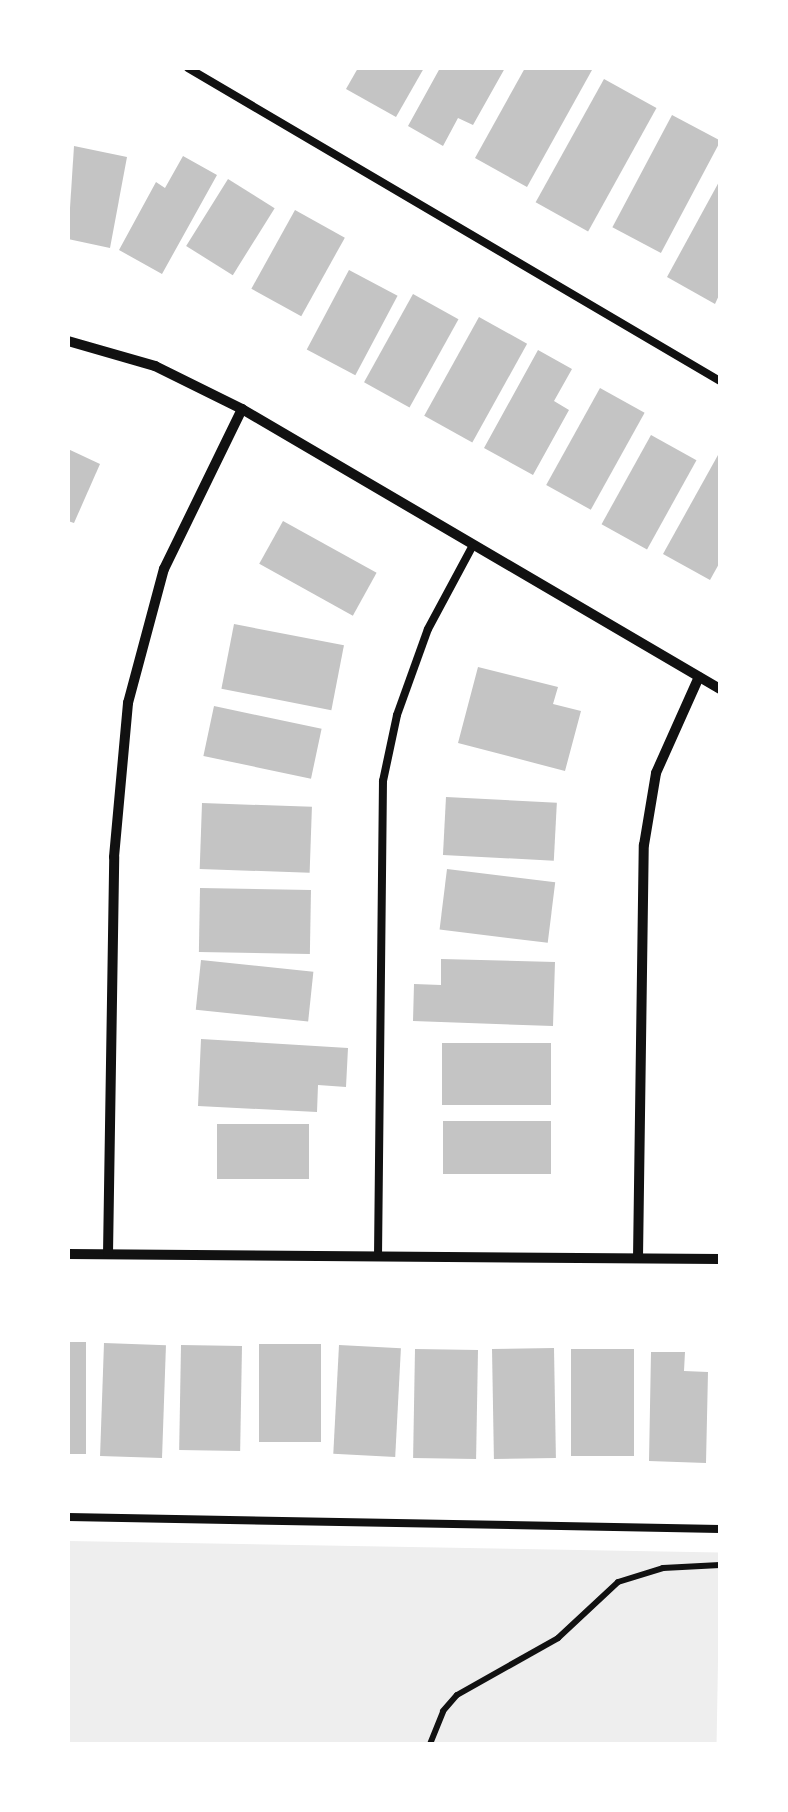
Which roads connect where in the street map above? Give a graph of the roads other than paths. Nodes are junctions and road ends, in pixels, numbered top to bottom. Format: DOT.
graph roads {
  1 [pos="188,68"];
  2 [pos="68,341"];
  3 [pos="720,381"];
  4 [pos="242,409"];
  5 [pos="472,544"];
  6 [pos="699,677"];
  7 [pos="720,690"];
  8 [pos="68,1254"];
  9 [pos="108,1254"];
  10 [pos="378,1256"];
  11 [pos="638,1258"];
  12 [pos="720,1259"];
  13 [pos="68,1517"];
  14 [pos="720,1529"];
  1 -- 3 [label="lane"];
  2 -- 4 [label="street"];
  4 -- 5 [label="street"];
  4 -- 9 [label="street"];
  5 -- 6 [label="street"];
  5 -- 10 [label="lane"];
  6 -- 7 [label="street"];
  6 -- 11 [label="street"];
  8 -- 9 [label="street"];
  9 -- 10 [label="street"];
  10 -- 11 [label="street"];
  11 -- 12 [label="street"];
  13 -- 14 [label="lane"];
}
